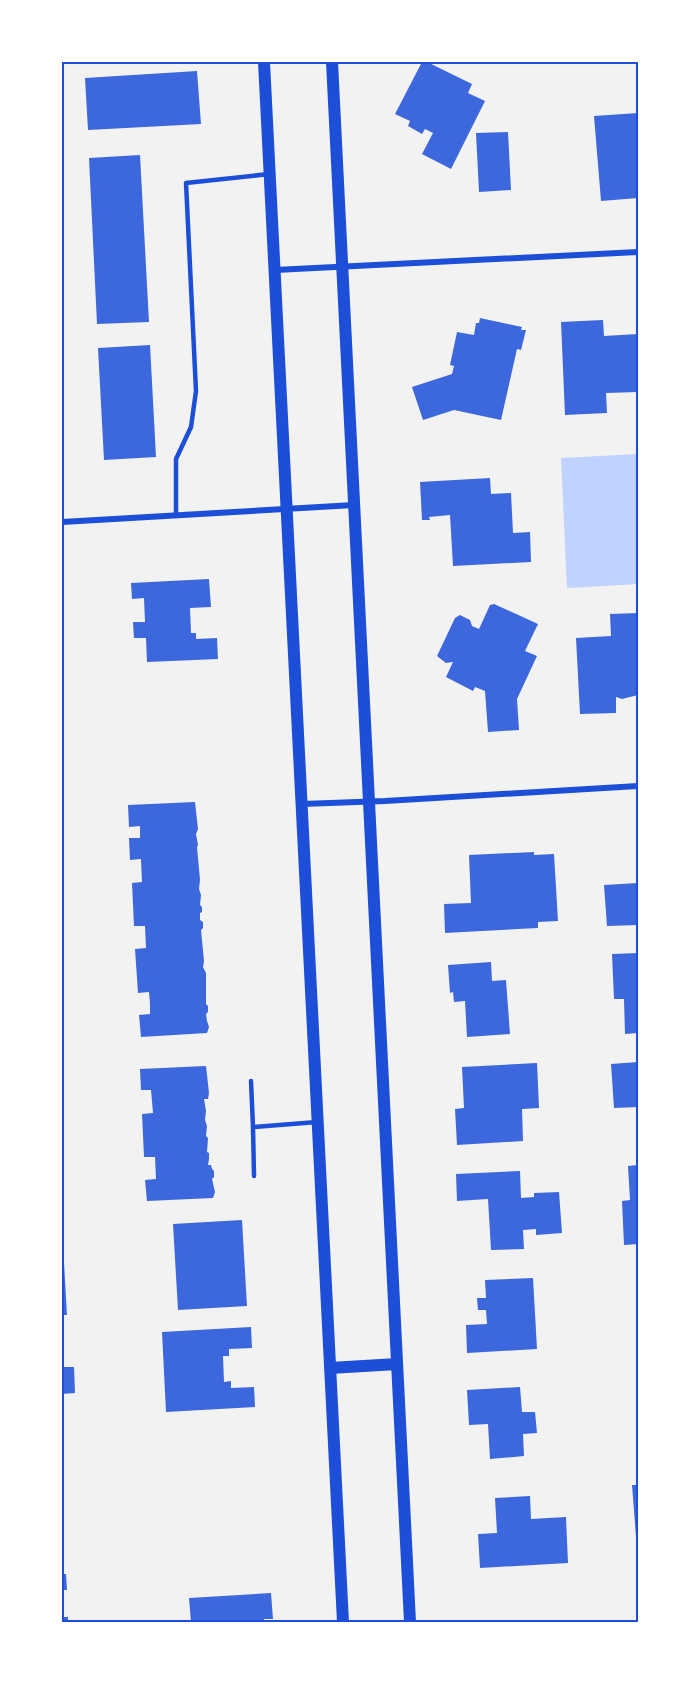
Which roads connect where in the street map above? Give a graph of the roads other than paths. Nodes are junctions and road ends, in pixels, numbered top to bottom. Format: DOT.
graph roads {
  1 [pos="264,62"];
  2 [pos="332,62"];
  3 [pos="269,174"];
  4 [pos="639,252"];
  5 [pos="342,266"];
  6 [pos="274,270"];
  7 [pos="354,505"];
  8 [pos="286,509"];
  9 [pos="176,516"];
  10 [pos="62,522"];
  11 [pos="639,786"];
  12 [pos="368,802"];
  13 [pos="301,804"];
  14 [pos="251,1081"];
  15 [pos="317,1122"];
  16 [pos="253,1127"];
  17 [pos="254,1176"];
  18 [pos="397,1365"];
  19 [pos="330,1368"];
  20 [pos="344,1623"];
  21 [pos="410,1623"];
  1 -- 3 [label="main road"];
  2 -- 5 [label="main road"];
  3 -- 6 [label="main road"];
  3 -- 9 [label="lane"];
  4 -- 5 [label="street"];
  5 -- 6 [label="street"];
  5 -- 7 [label="main road"];
  6 -- 8 [label="main road"];
  7 -- 8 [label="street"];
  7 -- 12 [label="main road"];
  8 -- 9 [label="street"];
  8 -- 13 [label="main road"];
  9 -- 10 [label="street"];
  11 -- 12 [label="street"];
  12 -- 13 [label="street"];
  12 -- 18 [label="main road"];
  13 -- 15 [label="main road"];
  14 -- 16 [label="lane"];
  15 -- 16 [label="lane"];
  15 -- 19 [label="main road"];
  16 -- 17 [label="lane"];
  18 -- 19 [label="main road"];
  18 -- 21 [label="main road"];
  19 -- 20 [label="main road"];
}
